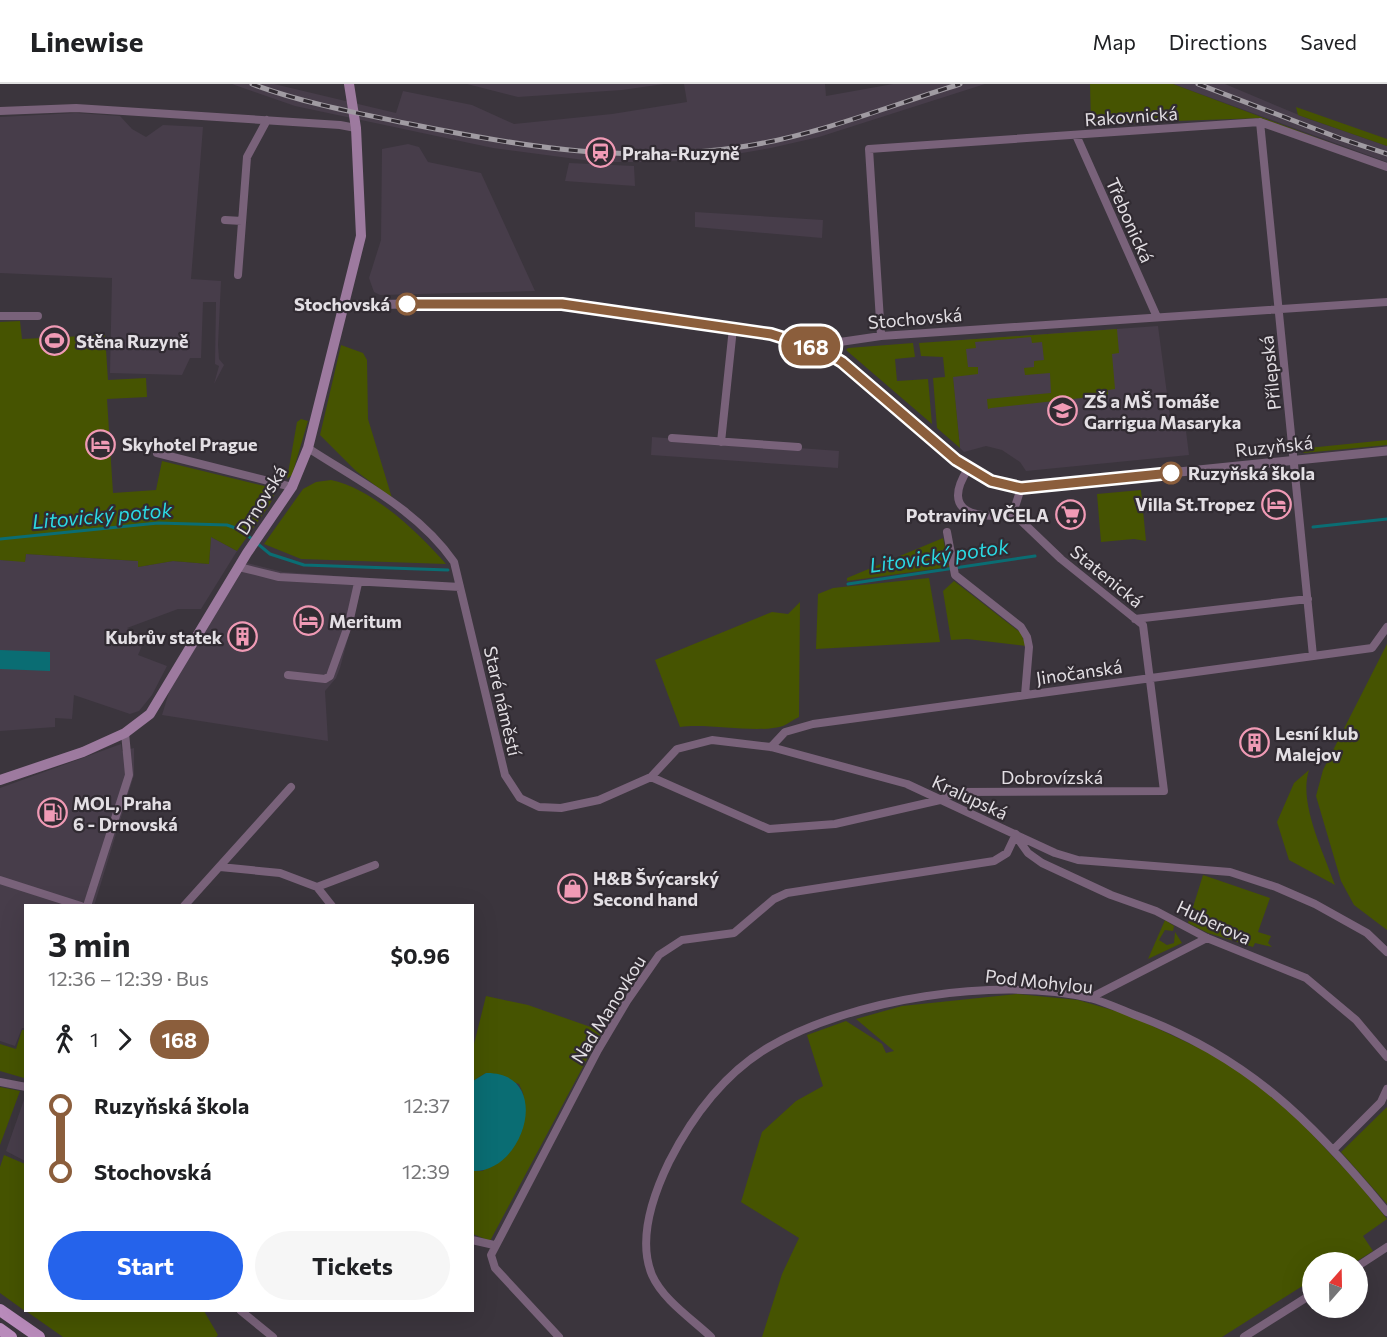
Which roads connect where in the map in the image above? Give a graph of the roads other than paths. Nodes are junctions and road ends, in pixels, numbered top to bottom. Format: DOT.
graph roads {
  1 [pos="349,84"];
  2 [pos="0,111"];
  3 [pos="267,120"];
  4 [pos="1260,122"];
  5 [pos="356,128"];
  6 [pos="1077,135"];
  7 [pos="1387,167"];
  8 [pos="225,220"];
  9 [pos="242,221"];
  10 [pos="238,275"];
  11 [pos="1387,302"];
  12 [pos="343,305"];
  13 [pos="1279,309"];
  14 [pos="0,316"];
  15 [pos="38,316"];
  16 [pos="1157,317"];
  17 [pos="733,328"];
  18 [pos="881,336"];
  19 [pos="822,350"];
  20 [pos="672,438"];
  21 [pos="721,442"];
  22 [pos="798,447"];
  23 [pos="308,448"];
  24 [pos="1387,451"];
  25 [pos="157,453"];
  26 [pos="1294,460"];
  27 [pos="968,469"];
  28 [pos="292,487"];
  29 [pos="1021,488"];
  30 [pos="1013,513"];
  31 [pos="947,532"];
  32 [pos="239,567"];
  33 [pos="358,583"];
  34 [pos="460,587"];
  35 [pos="1308,599"];
  36 [pos="1136,619"];
  37 [pos="1387,627"];
  38 [pos="1313,656"];
  39 [pos="288,675"];
  40 [pos="1150,678"];
  41 [pos="1025,695"];
  42 [pos="125,733"];
  43 [pos="771,747"];
  44 [pos="651,777"];
  45 [pos="0,780"];
  46 [pos="291,787"];
  47 [pos="1164,791"];
  48 [pos="940,800"];
  49 [pos="539,807"];
  50 [pos="1016,834"];
  51 [pos="375,865"];
  52 [pos="220,867"];
  53 [pos="0,880"];
  54 [pos="317,887"];
  55 [pos="75,904"];
  56 [pos="88,904"];
  57 [pos="186,904"];
  58 [pos="330,904"];
  59 [pos="1207,938"];
  60 [pos="1387,952"];
  61 [pos="1090,998"];
  62 [pos="1387,1057"];
  63 [pos="0,1082"];
  64 [pos="24,1087"];
  65 [pos="1387,1089"];
  66 [pos="1334,1149"];
  67 [pos="1387,1212"];
  68 [pos="474,1240"];
  69 [pos="494,1245"];
  70 [pos="1387,1247"];
  71 [pos="1368,1259"];
  72 [pos="1302,1300"];
  73 [pos="0,1310"];
  74 [pos="242,1312"];
  75 [pos="0,1329"];
  76 [pos="0,1336"];
  77 [pos="6,1337"];
  78 [pos="11,1337"];
  79 [pos="39,1337"];
  80 [pos="273,1337"];
  81 [pos="559,1337"];
  82 [pos="711,1337"];
  83 [pos="1244,1337"];
  1 -- 5 [label="main road, Drnovská"];
  2 -- 3 [label="street"];
  3 -- 5 [label="street"];
  3 -- 9 [label="street"];
  4 -- 6 [label="street, Rakovnická"];
  4 -- 7 [label="street, Rakovnická"];
  4 -- 13 [label="street, Přílepská"];
  5 -- 12 [label="main road, Drnovská"];
  6 -- 16 [label="street, Třebonická"];
  6 -- 18 [label="street, Rakovnická"];
  8 -- 9 [label="street"];
  9 -- 10 [label="street"];
  11 -- 13 [label="street, Stochovská"];
  12 -- 17 [label="street"];
  12 -- 23 [label="main road, Drnovská"];
  13 -- 16 [label="street, Stochovská"];
  13 -- 26 [label="street, Přílepská"];
  14 -- 15 [label="street"];
  16 -- 18 [label="street, Stochovská"];
  17 -- 19 [label="street"];
  17 -- 21 [label="street"];
  18 -- 19 [label="street, Stochovská"];
  19 -- 27 [label="street, Ruzyňská"];
  20 -- 21 [label="street"];
  21 -- 22 [label="street"];
  23 -- 28 [label="main road, Drnovská"];
  23 -- 34 [label="street, Staré náměstí"];
  24 -- 26 [label="street, Ruzyňská"];
  25 -- 28 [label="street"];
  26 -- 29 [label="street, Ruzyňská"];
  26 -- 35 [label="street, Přílepská"];
  27 -- 29 [label="street, Ruzyňská"];
  27 -- 30 [label="street"];
  28 -- 32 [label="main road, Drnovská"];
  29 -- 30 [label="street"];
  30 -- 36 [label="street, Statenická"];
  31 -- 41 [label="street"];
  32 -- 33 [label="street"];
  32 -- 42 [label="main road, Drnovská"];
  33 -- 34 [label="street"];
  33 -- 39 [label="street"];
  34 -- 49 [label="street, Staré náměstí"];
  35 -- 36 [label="street"];
  35 -- 38 [label="street, Přílepská"];
  36 -- 40 [label="street, Statenická"];
  37 -- 38 [label="street, Jinočanská"];
  38 -- 40 [label="street, Jinočanská"];
  40 -- 41 [label="street, Jinočanská"];
  40 -- 47 [label="street, Statenická"];
  41 -- 43 [label="street, Jinočanská"];
  42 -- 45 [label="main road, Drnovská"];
  42 -- 56 [label="street"];
  43 -- 44 [label="street, Kralupská"];
  43 -- 48 [label="street, Kralupská"];
  44 -- 48 [label="street, Dobrovízská"];
  44 -- 49 [label="street, Kralupská"];
  46 -- 52 [label="street"];
  47 -- 48 [label="street, Dobrovízská"];
  48 -- 50 [label="street, Kralupská"];
  50 -- 59 [label="street, Huberova"];
  50 -- 60 [label="street, Kralupská"];
  50 -- 69 [label="street, Nad Manovkou"];
  51 -- 54 [label="street"];
  52 -- 54 [label="street"];
  52 -- 57 [label="street"];
  53 -- 55 [label="street"];
  54 -- 58 [label="street"];
  59 -- 61 [label="street"];
  59 -- 62 [label="street, Huberova"];
  61 -- 66 [label="street, Pod Mohylou"];
  61 -- 82 [label="street, Pod Mohylou"];
  63 -- 64 [label="street"];
  65 -- 66 [label="street"];
  66 -- 67 [label="street, Pod Mohylou"];
  68 -- 69 [label="street"];
  69 -- 81 [label="street"];
  70 -- 71 [label="street"];
  72 -- 83 [label="street"];
  73 -- 79 [label="main road"];
  74 -- 80 [label="street"];
  75 -- 78 [label="main road"];
  76 -- 77 [label="main road"];
}
